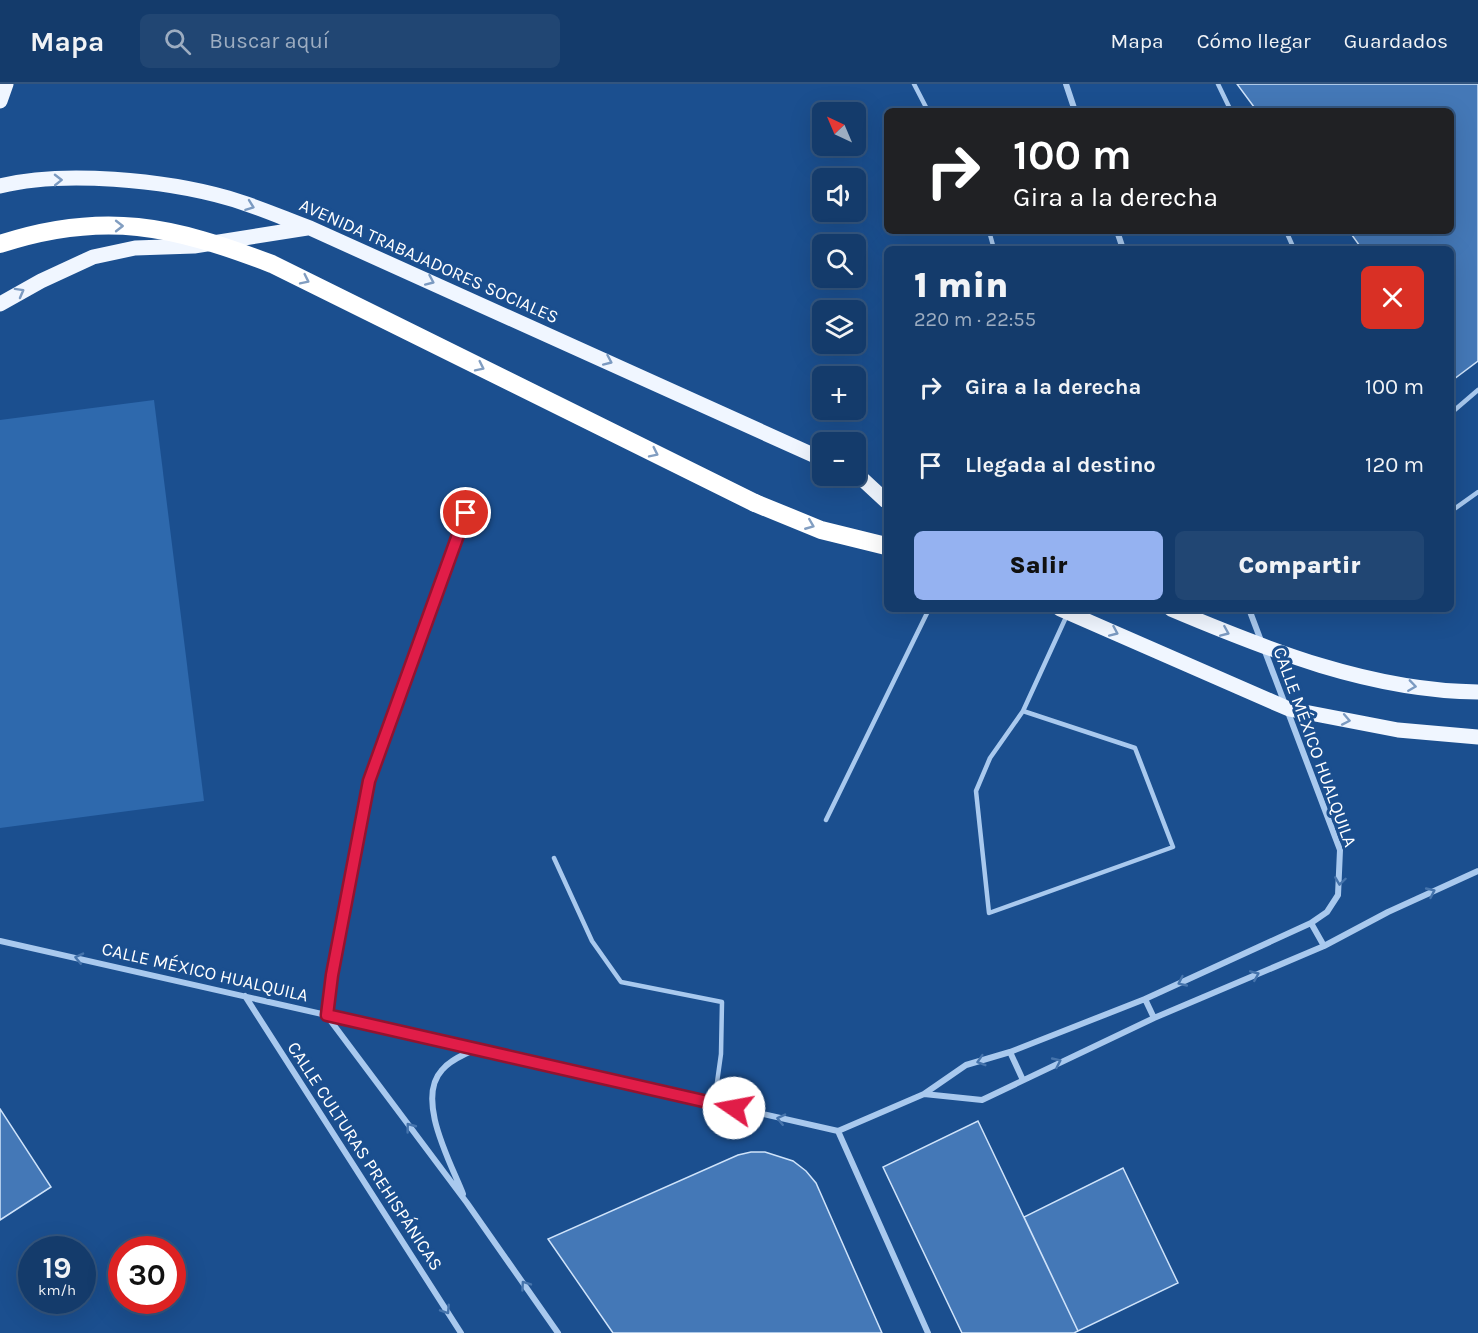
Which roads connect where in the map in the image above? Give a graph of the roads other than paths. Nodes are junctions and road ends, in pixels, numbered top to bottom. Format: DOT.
graph roads {
  1 [pos="6,84"];
  2 [pos="914,84"];
  3 [pos="1066,84"];
  4 [pos="1218,84"];
  5 [pos="0,101"];
  6 [pos="926,108"];
  7 [pos="1074,108"];
  8 [pos="1230,108"];
  9 [pos="0,186"];
  10 [pos="310,228"];
  11 [pos="0,244"];
  12 [pos="0,304"];
  13 [pos="1478,390"];
  14 [pos="1454,411"];
  15 [pos="812,454"];
  16 [pos="866,479"];
  17 [pos="866,483"];
  18 [pos="884,486"];
  19 [pos="1478,492"];
  20 [pos="884,499"];
  21 [pos="1454,509"];
  22 [pos="466,513"];
  23 [pos="884,546"];
  24 [pos="928,612"];
  25 [pos="1064,612"];
  26 [pos="1066,612"];
  27 [pos="1178,612"];
  28 [pos="1250,612"];
  29 [pos="1263,648"];
  30 [pos="1478,692"];
  31 [pos="1289,709"];
  32 [pos="1023,711"];
  33 [pos="1478,737"];
  34 [pos="826,820"];
  35 [pos="554,858"];
  36 [pos="1478,871"];
  37 [pos="1311,922"];
  38 [pos="0,941"];
  39 [pos="1324,946"];
  40 [pos="244,996"];
  41 [pos="1145,999"];
  42 [pos="327,1015"];
  43 [pos="1154,1018"];
  44 [pos="474,1050"];
  45 [pos="1010,1052"];
  46 [pos="1022,1078"];
  47 [pos="924,1094"];
  48 [pos="714,1104"];
  49 [pos="838,1131"];
  50 [pos="467,1203"];
  51 [pos="461,1333"];
  52 [pos="558,1333"];
  53 [pos="928,1333"];
  1 -- 5 [label="main road"];
  2 -- 6 [label="lane"];
  3 -- 7 [label="street"];
  4 -- 8 [label="lane"];
  9 -- 10 [label="main road, AVENIDA TRABAJADORES SOCIALES, one-way"];
  12 -- 10 [label="main road, one-way"];
  10 -- 15 [label="main road, AVENIDA TRABAJADORES SOCIALES, one-way"];
  11 -- 23 [label="highway, one-way, bridge"];
  13 -- 14 [label="lane"];
  16 -- 18 [label="main road"];
  17 -- 20 [label="main road"];
  19 -- 21 [label="lane"];
  22 -- 42 [label="lane"];
  24 -- 34 [label="lane"];
  25 -- 32 [label="lane"];
  26 -- 31 [label="main road, one-way"];
  27 -- 29 [label="main road, one-way"];
  28 -- 29 [label="street, CALLE MÉXICO HUALQUILA"];
  29 -- 30 [label="main road, one-way"];
  29 -- 31 [label="street, CALLE MÉXICO HUALQUILA"];
  31 -- 33 [label="main road, one-way"];
  31 -- 37 [label="street, CALLE MÉXICO HUALQUILA, one-way"];
  32 -- 32 [label="lane"];
  35 -- 48 [label="lane"];
  39 -- 36 [label="street, CALLE MÉXICO HUALQUILA, one-way"];
  37 -- 39 [label="street"];
  37 -- 41 [label="street, CALLE MÉXICO HUALQUILA, one-way"];
  40 -- 38 [label="street, CALLE MÉXICO HUALQUILA, one-way"];
  43 -- 39 [label="street, CALLE MÉXICO HUALQUILA, one-way"];
  40 -- 42 [label="street, CALLE MÉXICO HUALQUILA"];
  40 -- 51 [label="street, CALLE CULTURAS PREHISPÁNICAS, one-way"];
  41 -- 43 [label="street"];
  41 -- 45 [label="street, CALLE MÉXICO HUALQUILA"];
  42 -- 44 [label="street, CALLE MÉXICO HUALQUILA"];
  50 -- 42 [label="street, one-way"];
  46 -- 43 [label="street, CALLE MÉXICO HUALQUILA, one-way"];
  44 -- 48 [label="street, CALLE MÉXICO HUALQUILA"];
  44 -- 50 [label="street"];
  45 -- 46 [label="street"];
  45 -- 47 [label="street, CALLE MÉXICO HUALQUILA, one-way"];
  46 -- 47 [label="street, CALLE MÉXICO HUALQUILA"];
  47 -- 49 [label="street, CALLE MÉXICO HUALQUILA"];
  49 -- 48 [label="street, CALLE MÉXICO HUALQUILA, one-way"];
  49 -- 53 [label="street"];
  52 -- 50 [label="street, one-way"];
}
